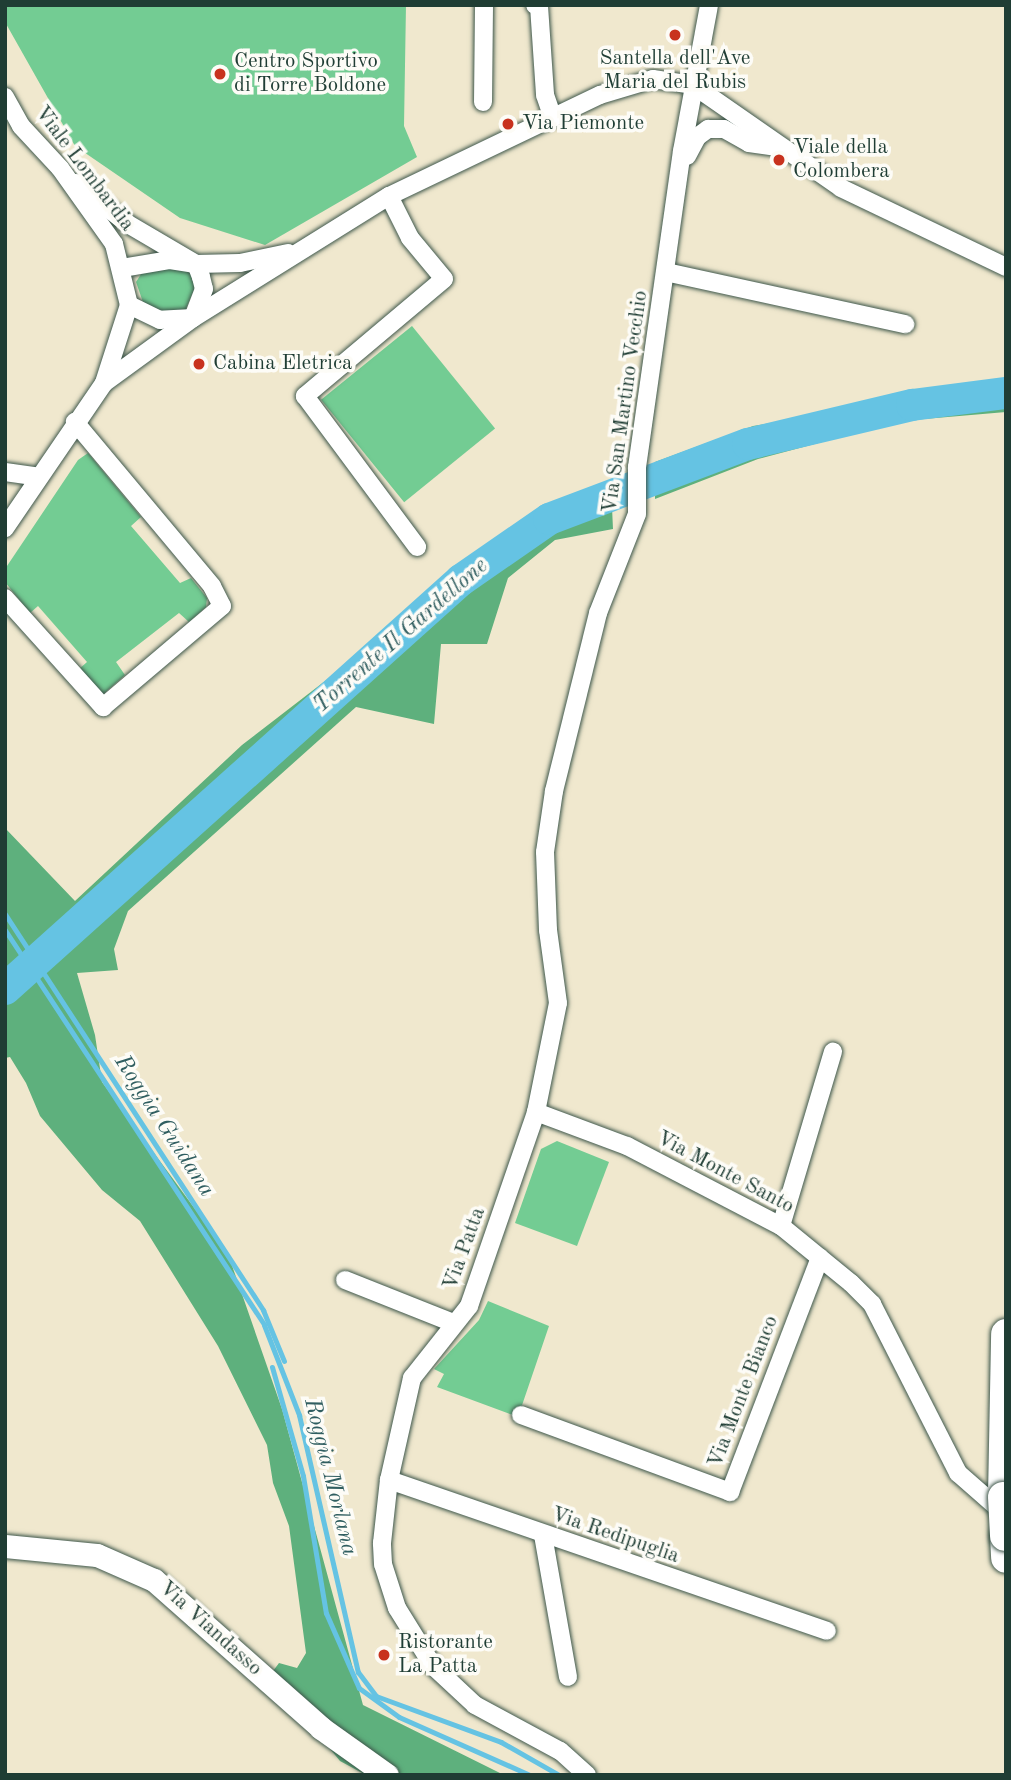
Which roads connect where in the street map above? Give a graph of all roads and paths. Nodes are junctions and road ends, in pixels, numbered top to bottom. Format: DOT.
graph roads {
  1 [pos="484,5"];
  2 [pos="709,5"];
  3 [pos="538,6"];
  4 [pos="693,85"];
  5 [pos="5,97"];
  6 [pos="483,102"];
  7 [pos="553,118"];
  8 [pos="776,147"];
  9 [pos="60,169"];
  10 [pos="677,183"];
  11 [pos="389,196"];
  12 [pos="298,251"];
  13 [pos="196,264"];
  14 [pos="1006,267"];
  15 [pos="122,268"];
  16 [pos="666,272"];
  17 [pos="129,305"];
  18 [pos="193,318"];
  19 [pos="905,324"];
  20 [pos="104,383"];
  21 [pos="75,422"];
  22 [pos="5,472"];
  23 [pos="39,477"];
  24 [pos="5,528"];
  25 [pos="417,547"];
  26 [pos="5,598"];
  27 [pos="833,1052"];
  28 [pos="536,1112"];
  29 [pos="781,1226"];
  30 [pos="820,1258"];
  31 [pos="345,1280"];
  32 [pos="453,1323"];
  33 [pos="1006,1334"];
  34 [pos="521,1415"];
  35 [pos="389,1480"];
  36 [pos="1005,1527"];
  37 [pos="543,1535"];
  38 [pos="5,1546"];
  39 [pos="827,1631"];
  40 [pos="568,1677"];
  41 [pos="387,1775"];
  42 [pos="587,1775"];
  1 -- 6 [label="street"];
  2 -- 4 [label="street, Via San Martino Vecchio"];
  3 -- 7 [label="street"];
  4 -- 7 [label="street"];
  4 -- 8 [label="street"];
  4 -- 10 [label="street, Via San Martino Vecchio"];
  5 -- 9 [label="street, Viale Lombardia"];
  7 -- 11 [label="street"];
  8 -- 10 [label="street"];
  8 -- 14 [label="street"];
  9 -- 13 [label="street"];
  9 -- 15 [label="street, Viale Lombardia"];
  10 -- 16 [label="street, Via San Martino Vecchio"];
  11 -- 12 [label="street"];
  11 -- 25 [label="street"];
  12 -- 13 [label="street"];
  12 -- 18 [label="street"];
  13 -- 15 [label="street"];
  13 -- 18 [label="street"];
  15 -- 17 [label="street, Viale Lombardia"];
  16 -- 19 [label="street, Via San Martino Vecchio"];
  16 -- 28 [label="street, Via San Martino Vecchio"];
  17 -- 18 [label="street"];
  17 -- 20 [label="street, Viale Lombardia"];
  18 -- 20 [label="street"];
  20 -- 21 [label="street, Viale Lombardia"];
  21 -- 23 [label="street, Viale Lombardia"];
  21 -- 26 [label="street"];
  22 -- 23 [label="street"];
  23 -- 24 [label="street, Viale Lombardia"];
  27 -- 29 [label="street"];
  28 -- 29 [label="street, Via Monte Santo"];
  28 -- 32 [label="street, Via Patta"];
  29 -- 30 [label="street, Via Monte Santo"];
  30 -- 34 [label="street, Via Monte Bianco"];
  30 -- 36 [label="street, Via Monte Santo"];
  31 -- 32 [label="street"];
  32 -- 35 [label="street, Via Patta"];
  33 -- 36 [label="highway"];
  35 -- 37 [label="street, Via Redipuglia"];
  35 -- 42 [label="street, Via Patta"];
  37 -- 39 [label="street, Via Redipuglia"];
  37 -- 40 [label="street"];
  38 -- 41 [label="street, Via Viandasso"];
}
